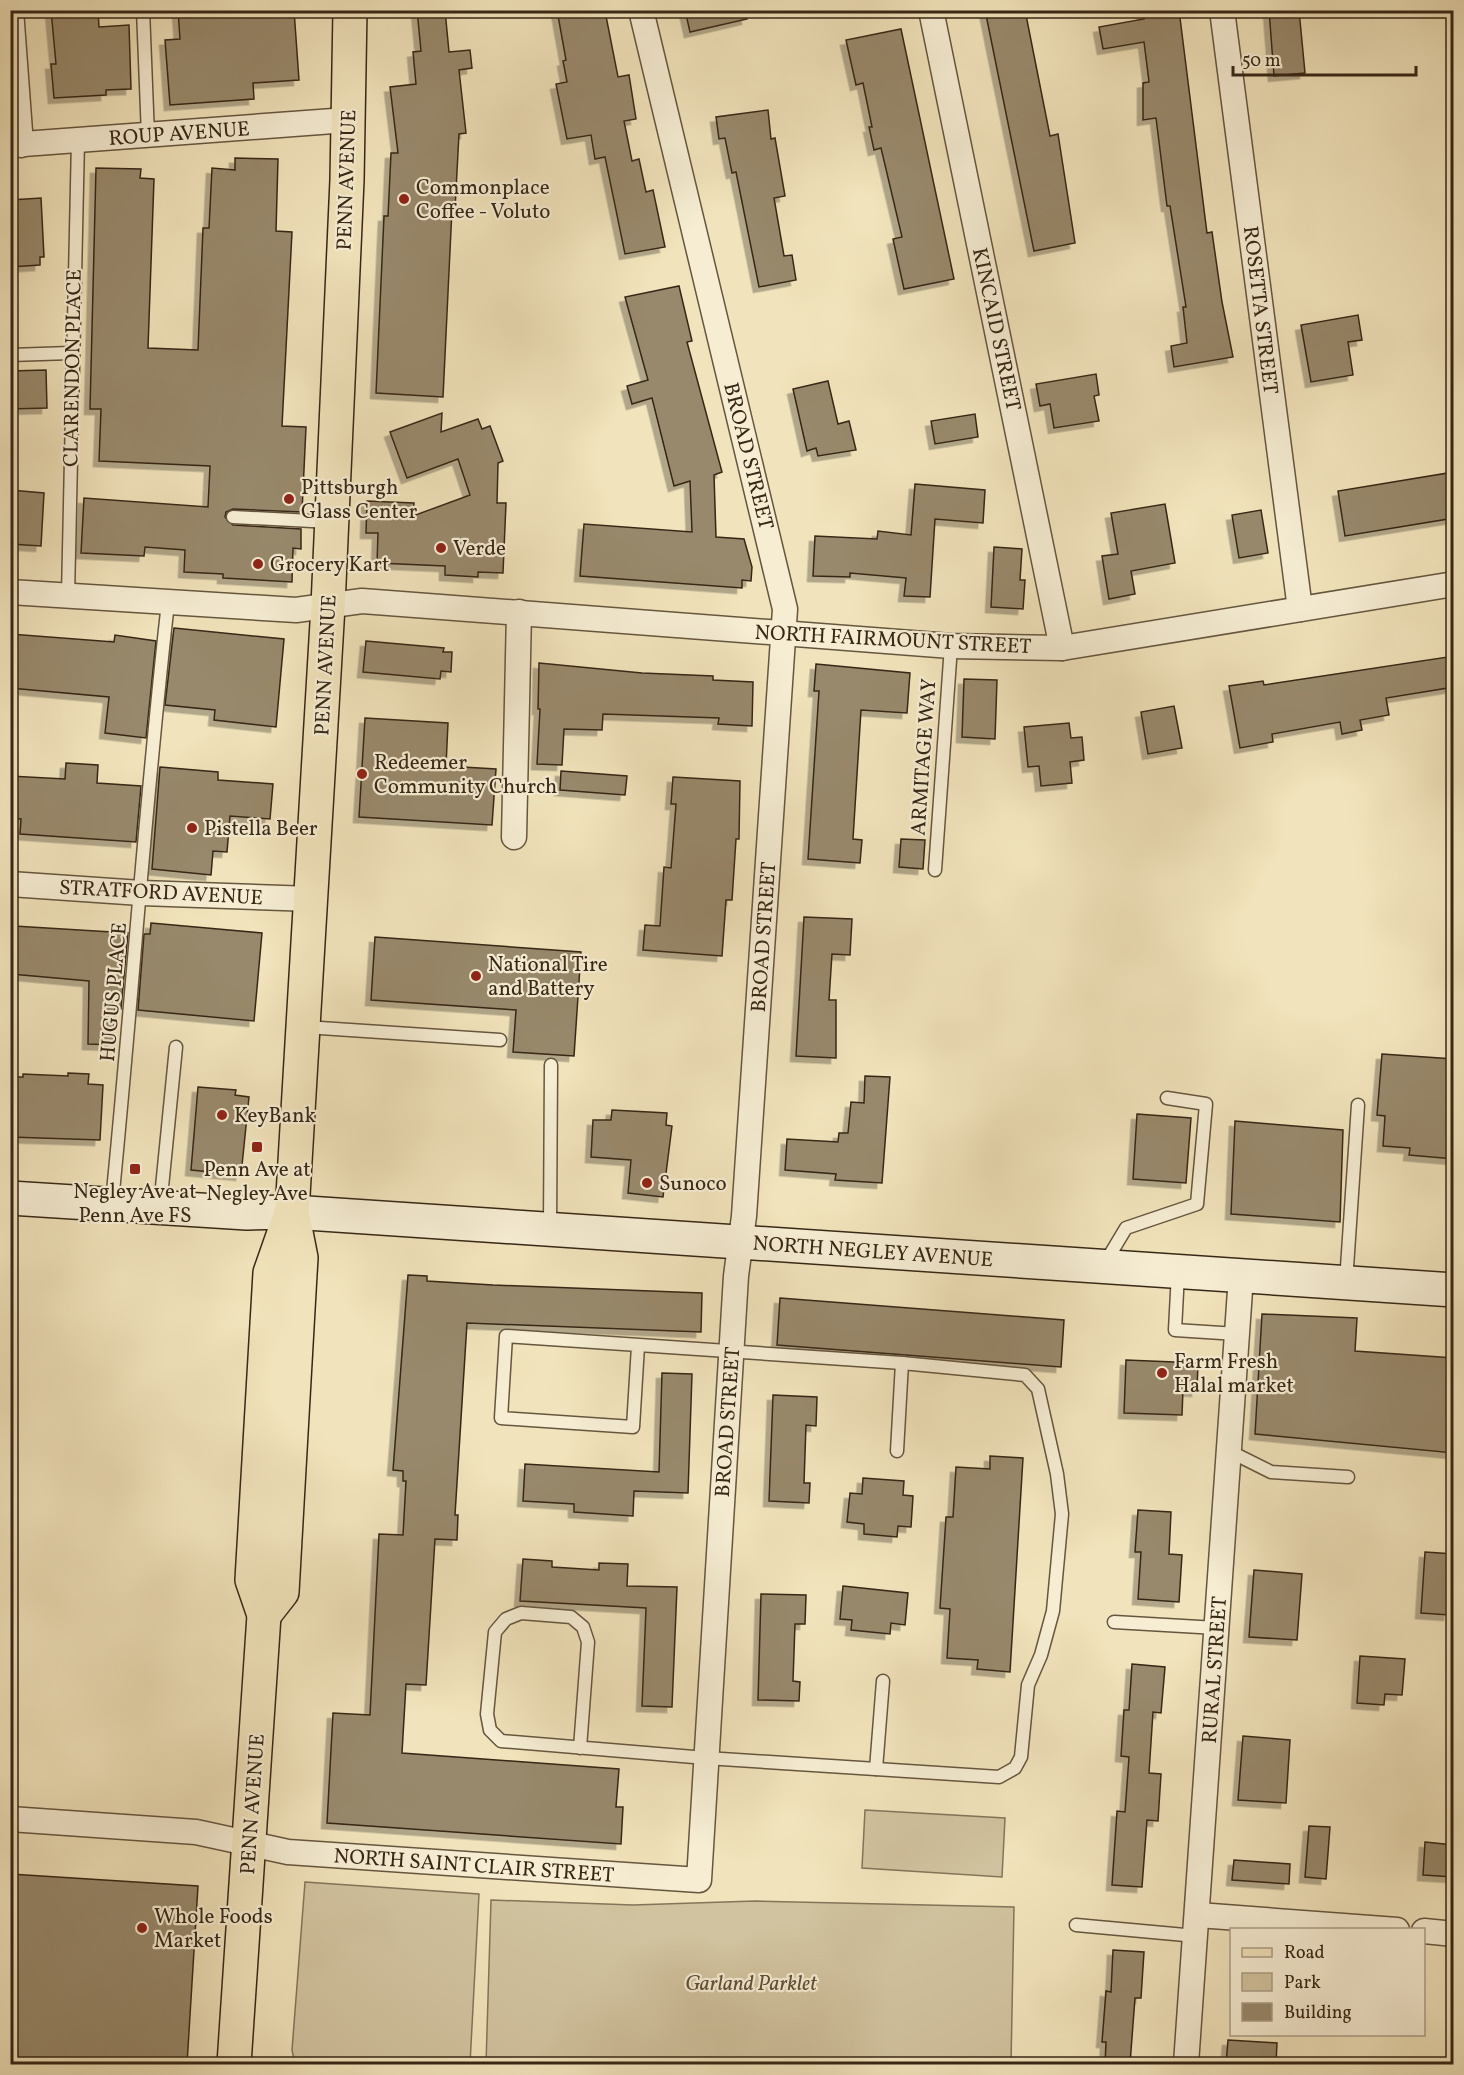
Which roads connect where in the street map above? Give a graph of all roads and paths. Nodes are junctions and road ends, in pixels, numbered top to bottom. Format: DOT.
graph roads {
  1 [pos="11,10"];
  2 [pos="143,10"];
  3 [pos="350,10"];
  4 [pos="641,10"];
  5 [pos="931,10"];
  6 [pos="1222,10"];
  7 [pos="347,120"];
  8 [pos="148,136"];
  9 [pos="78,140"];
  10 [pos="16,145"];
  11 [pos="72,353"];
  12 [pos="10,355"];
  13 [pos="233,517"];
  14 [pos="332,522"];
  15 [pos="1454,584"];
  16 [pos="10,592"];
  17 [pos="68,596"];
  18 [pos="168,603"];
  19 [pos="328,606"];
  20 [pos="1300,609"];
  21 [pos="519,612"];
  22 [pos="784,633"];
  23 [pos="951,646"];
  24 [pos="1062,648"];
  25 [pos="514,837"];
  26 [pos="935,870"];
  27 [pos="10,884"];
  28 [pos="141,893"];
  29 [pos="312,899"];
  30 [pos="304,1027"];
  31 [pos="500,1040"];
  32 [pos="176,1047"];
  33 [pos="551,1065"];
  34 [pos="1167,1098"];
  35 [pos="1358,1106"];
  36 [pos="10,1198"];
  37 [pos="112,1205"];
  38 [pos="160,1208"];
  39 [pos="292,1212"];
  40 [pos="550,1229"];
  41 [pos="739,1242"];
  42 [pos="1103,1267"];
  43 [pos="1178,1272"];
  44 [pos="1241,1276"];
  45 [pos="1346,1283"];
  46 [pos="1454,1290"];
  47 [pos="1237,1334"];
  48 [pos="638,1346"];
  49 [pos="732,1352"];
  50 [pos="902,1363"];
  51 [pos="897,1450"];
  52 [pos="1229,1451"];
  53 [pos="1348,1477"];
  54 [pos="1114,1622"];
  55 [pos="1217,1628"];
  56 [pos="883,1681"];
  57 [pos="580,1748"];
  58 [pos="706,1758"];
  59 [pos="876,1769"];
  60 [pos="10,1819"];
  61 [pos="249,1844"];
  62 [pos="699,1880"];
  63 [pos="1076,1925"];
  64 [pos="1197,1925"];
  65 [pos="1347,1928"];
  66 [pos="1425,1931"];
  67 [pos="1454,1934"];
  68 [pos="234,2064"];
  69 [pos="1186,2064"];
  1 -- 10 [label="street"];
  2 -- 8 [label="lane"];
  3 -- 7 [label="main road, PENN AVENUE"];
  4 -- 22 [label="street, BROAD STREET"];
  5 -- 24 [label="street, KINCAID STREET"];
  6 -- 20 [label="street, ROSETTA STREET"];
  7 -- 8 [label="street, ROUP AVENUE"];
  7 -- 14 [label="main road, PENN AVENUE"];
  8 -- 9 [label="street, ROUP AVENUE"];
  9 -- 10 [label="street, ROUP AVENUE"];
  9 -- 11 [label="lane, CLARENDON PLACE"];
  11 -- 12 [label="lane"];
  11 -- 17 [label="lane, CLARENDON PLACE"];
  13 -- 14 [label="lane"];
  14 -- 19 [label="main road, PENN AVENUE"];
  15 -- 20 [label="street, NORTH FAIRMOUNT STREET"];
  16 -- 17 [label="street, NORTH FAIRMOUNT STREET"];
  17 -- 18 [label="street, NORTH FAIRMOUNT STREET"];
  18 -- 19 [label="street, NORTH FAIRMOUNT STREET"];
  18 -- 28 [label="lane, HUGUS PLACE"];
  19 -- 21 [label="street, NORTH FAIRMOUNT STREET"];
  19 -- 29 [label="main road, PENN AVENUE"];
  20 -- 24 [label="street, NORTH FAIRMOUNT STREET"];
  21 -- 22 [label="street, NORTH FAIRMOUNT STREET"];
  21 -- 25 [label="street"];
  22 -- 23 [label="street, NORTH FAIRMOUNT STREET"];
  22 -- 41 [label="street, BROAD STREET"];
  23 -- 24 [label="street, NORTH FAIRMOUNT STREET"];
  23 -- 26 [label="lane, ARMITAGE WAY"];
  27 -- 28 [label="street, STRATFORD AVENUE"];
  28 -- 29 [label="street, STRATFORD AVENUE"];
  28 -- 37 [label="lane, HUGUS PLACE"];
  29 -- 30 [label="main road, PENN AVENUE"];
  30 -- 31 [label="lane"];
  30 -- 39 [label="main road, PENN AVENUE"];
  32 -- 38 [label="lane"];
  33 -- 40 [label="lane"];
  34 -- 42 [label="lane"];
  35 -- 45 [label="lane"];
  36 -- 37 [label="main road, NORTH NEGLEY AVENUE"];
  37 -- 38 [label="main road, NORTH NEGLEY AVENUE"];
  38 -- 39 [label="main road, NORTH NEGLEY AVENUE"];
  39 -- 40 [label="main road, NORTH NEGLEY AVENUE"];
  39 -- 61 [label="main road, PENN AVENUE"];
  40 -- 41 [label="main road, NORTH NEGLEY AVENUE"];
  41 -- 42 [label="main road, NORTH NEGLEY AVENUE"];
  41 -- 49 [label="street, BROAD STREET"];
  42 -- 43 [label="main road, NORTH NEGLEY AVENUE"];
  43 -- 44 [label="main road, NORTH NEGLEY AVENUE"];
  43 -- 47 [label="lane"];
  44 -- 45 [label="main road, NORTH NEGLEY AVENUE"];
  44 -- 47 [label="street, RURAL STREET"];
  45 -- 46 [label="main road, NORTH NEGLEY AVENUE"];
  47 -- 52 [label="street, RURAL STREET"];
  48 -- 48 [label="lane"];
  48 -- 49 [label="lane"];
  49 -- 50 [label="lane"];
  49 -- 58 [label="street, BROAD STREET"];
  50 -- 51 [label="lane"];
  50 -- 59 [label="lane"];
  52 -- 53 [label="lane"];
  52 -- 55 [label="street, RURAL STREET"];
  54 -- 55 [label="lane"];
  55 -- 64 [label="street, RURAL STREET"];
  56 -- 59 [label="lane"];
  57 -- 57 [label="lane"];
  57 -- 58 [label="lane"];
  58 -- 59 [label="lane"];
  58 -- 62 [label="street, BROAD STREET"];
  60 -- 61 [label="street, NORTH SAINT CLAIR STREET"];
  61 -- 62 [label="street, NORTH SAINT CLAIR STREET"];
  61 -- 68 [label="main road, PENN AVENUE"];
  63 -- 64 [label="lane"];
  64 -- 65 [label="street"];
  64 -- 69 [label="street, RURAL STREET"];
  66 -- 67 [label="street"];
}
